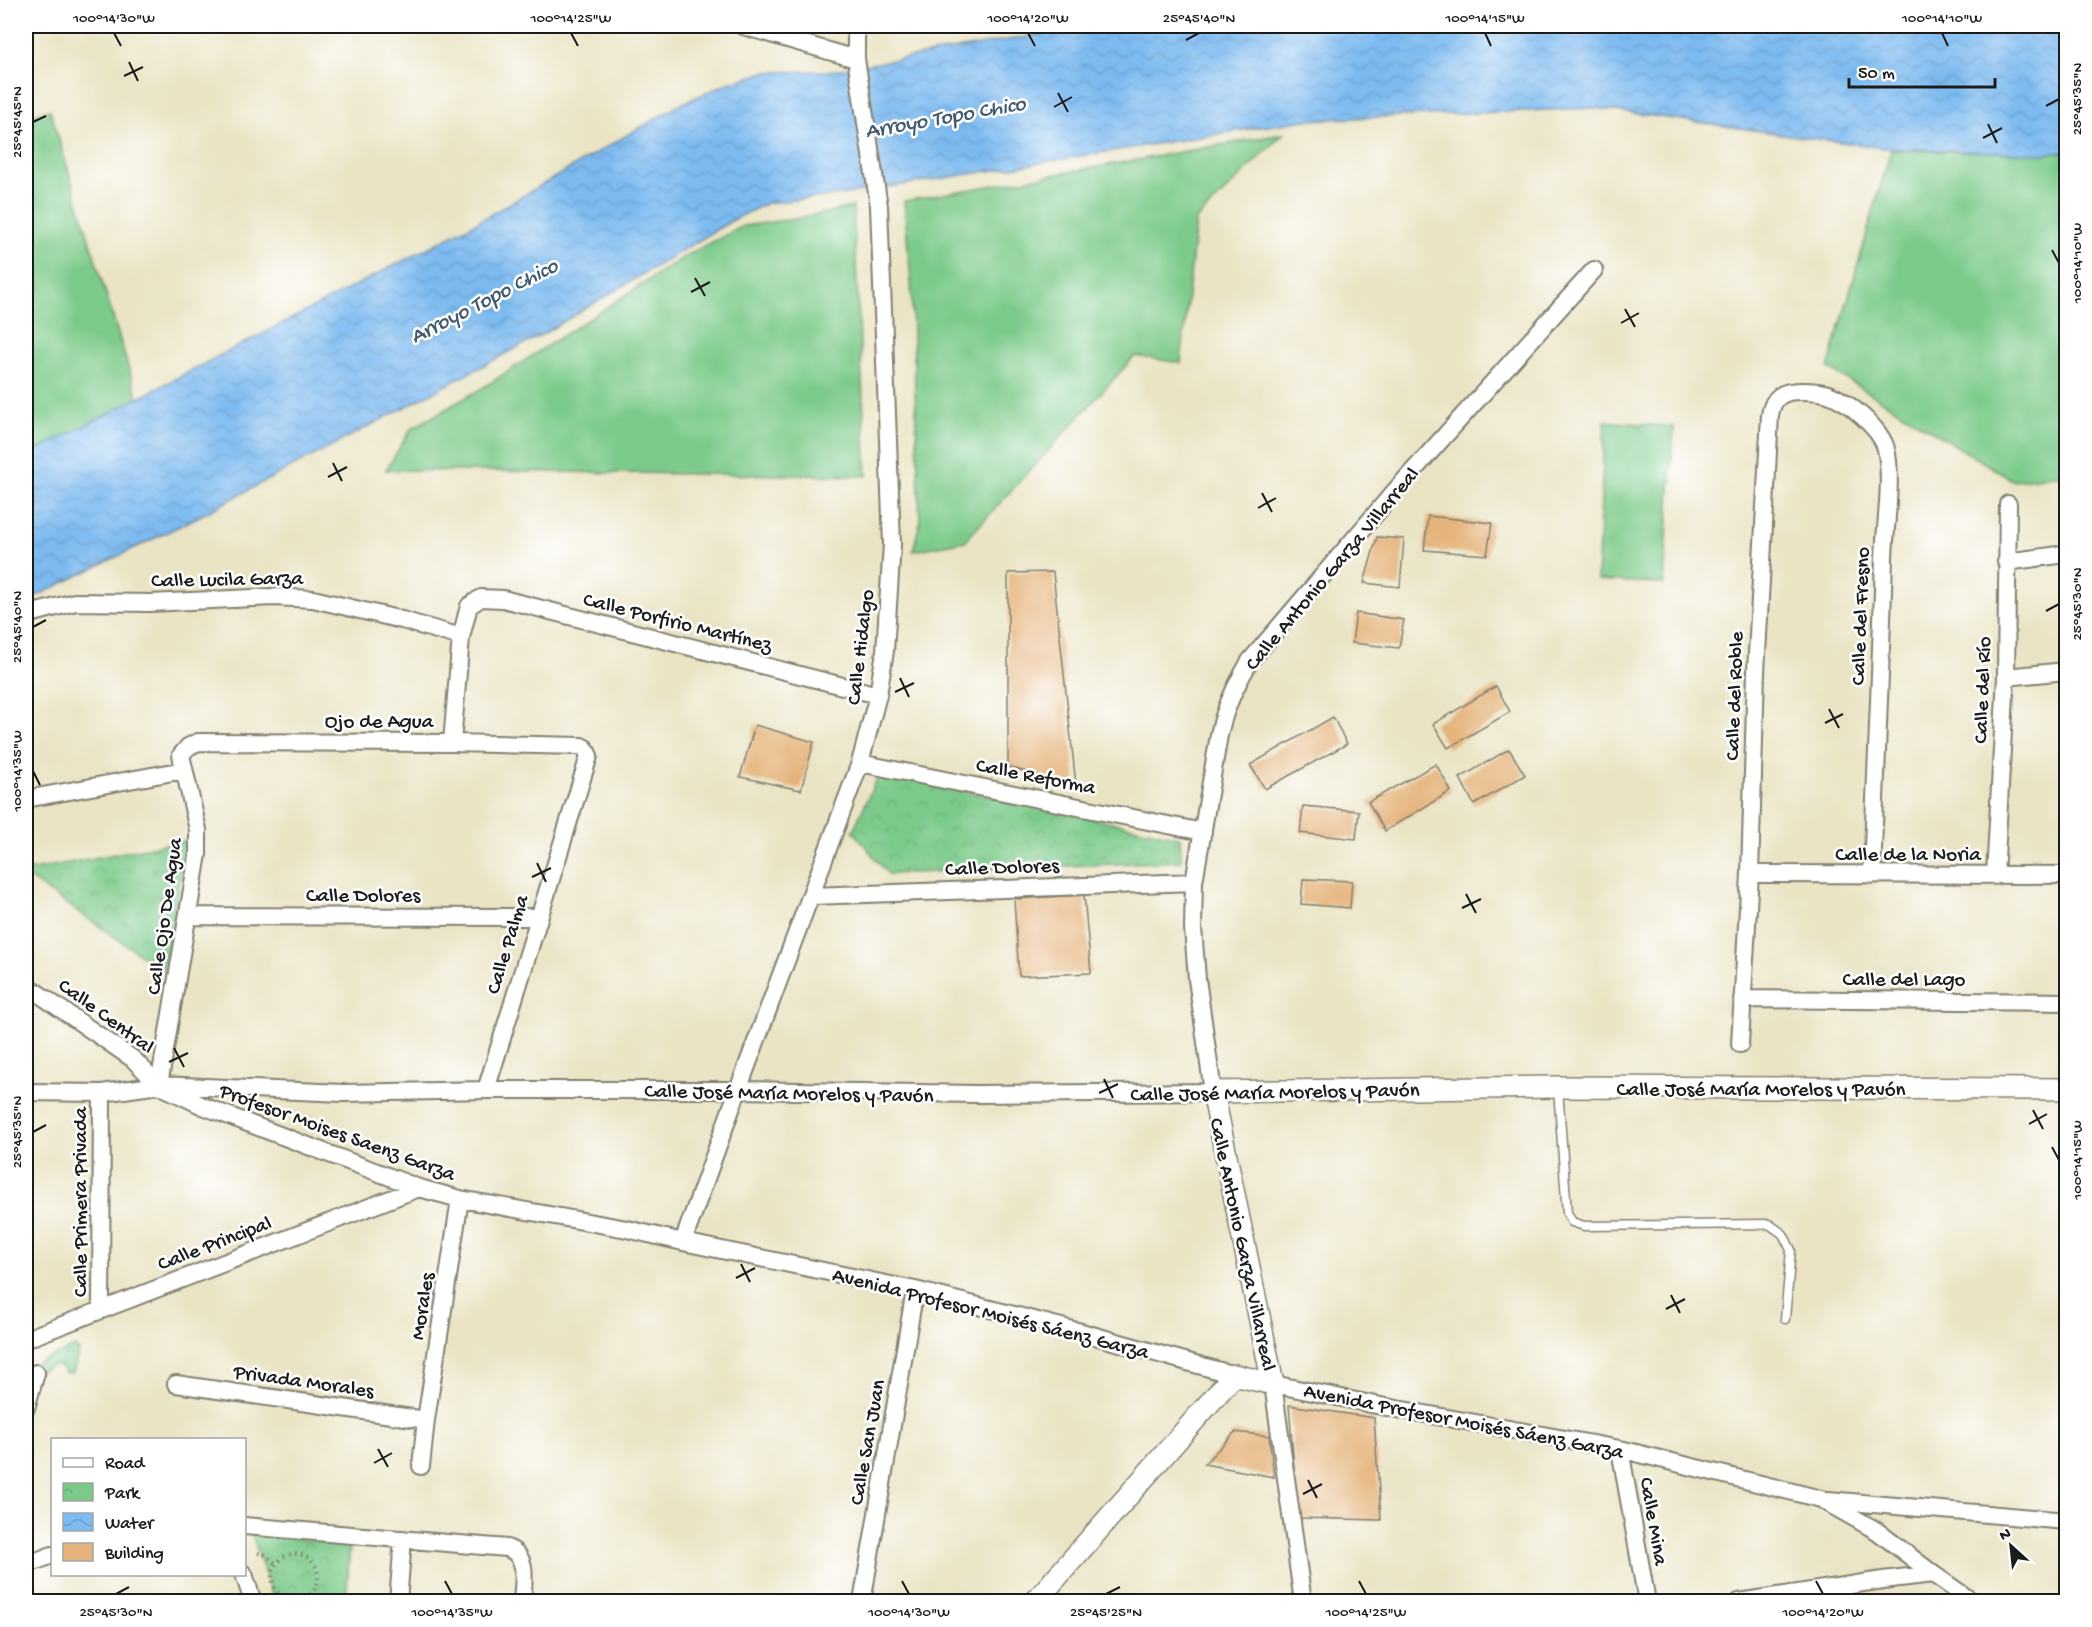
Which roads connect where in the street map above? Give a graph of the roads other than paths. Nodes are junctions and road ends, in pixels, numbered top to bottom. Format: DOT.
graph roads {
  1 [pos="743,26"];
  2 [pos="856,26"];
  3 [pos="857,65"];
  4 [pos="1594,270"];
  5 [pos="1878,433"];
  6 [pos="2008,504"];
  7 [pos="2067,554"];
  8 [pos="2006,562"];
  9 [pos="26,615"];
  10 [pos="461,637"];
  11 [pos="2067,671"];
  12 [pos="2006,678"];
  13 [pos="878,695"];
  14 [pos="452,743"];
  15 [pos="581,746"];
  16 [pos="183,763"];
  17 [pos="861,763"];
  18 [pos="26,799"];
  19 [pos="1203,832"];
  20 [pos="1750,874"];
  21 [pos="1872,875"];
  22 [pos="2067,875"];
  23 [pos="1995,876"];
  24 [pos="1194,882"];
  25 [pos="811,896"];
  26 [pos="188,916"];
  27 [pos="538,917"];
  28 [pos="26,985"];
  29 [pos="1742,999"];
  30 [pos="2067,1002"];
  31 [pos="1740,1044"];
  32 [pos="159,1085"];
  33 [pos="1558,1087"];
  34 [pos="2067,1089"];
  35 [pos="486,1090"];
  36 [pos="738,1090"];
  37 [pos="26,1092"];
  38 [pos="1213,1092"];
  39 [pos="102,1094"];
  40 [pos="419,1188"];
  41 [pos="460,1199"];
  42 [pos="683,1242"];
  43 [pos="915,1290"];
  44 [pos="101,1310"];
  45 [pos="1785,1319"];
  46 [pos="26,1339"];
  47 [pos="36,1373"];
  48 [pos="1234,1375"];
  49 [pos="1273,1383"];
  50 [pos="176,1384"];
  51 [pos="26,1408"];
  52 [pos="426,1420"];
  53 [pos="1620,1449"];
  54 [pos="421,1466"];
  55 [pos="1821,1499"];
  56 [pos="2067,1521"];
  57 [pos="246,1526"];
  58 [pos="403,1539"];
  59 [pos="51,1556"];
  60 [pos="26,1565"];
  61 [pos="1933,1574"];
  62 [pos="245,1576"];
  63 [pos="253,1602"];
  64 [pos="398,1602"];
  65 [pos="522,1602"];
  66 [pos="862,1602"];
  67 [pos="1035,1602"];
  68 [pos="1303,1602"];
  69 [pos="1647,1602"];
  70 [pos="1738,1602"];
  71 [pos="1973,1602"];
  1 -- 3 [label="street"];
  2 -- 3 [label="street, Calle Hidalgo"];
  3 -- 13 [label="street, Calle Hidalgo"];
  4 -- 19 [label="street, Calle Antonio Garza Villarreal"];
  5 -- 20 [label="street, Calle del Roble"];
  5 -- 21 [label="street, Calle del Fresno"];
  6 -- 8 [label="street, Calle del Río"];
  7 -- 8 [label="street"];
  8 -- 12 [label="street, Calle del Río"];
  9 -- 10 [label="street, Calle Lucila Garza"];
  10 -- 13 [label="street, Calle Porfirio Martínez"];
  10 -- 14 [label="street"];
  11 -- 12 [label="street"];
  12 -- 23 [label="street, Calle del Río"];
  13 -- 17 [label="street, Calle Hidalgo"];
  14 -- 15 [label="street, Ojo de Agua"];
  14 -- 16 [label="street, Ojo de Agua"];
  15 -- 27 [label="street, Calle Palma"];
  16 -- 18 [label="street, Ojo de Agua"];
  16 -- 26 [label="street, Calle Ojo De Agua"];
  17 -- 19 [label="street, Calle Reforma"];
  17 -- 25 [label="street, Calle Hidalgo"];
  19 -- 24 [label="street, Calle Antonio Garza Villarreal"];
  20 -- 21 [label="street, Calle de la Noria"];
  20 -- 29 [label="street, Calle del Roble"];
  21 -- 23 [label="street, Calle de la Noria"];
  22 -- 23 [label="street, Calle de la Noria"];
  24 -- 25 [label="street, Calle Dolores"];
  24 -- 38 [label="street, Calle Antonio Garza Villarreal"];
  25 -- 36 [label="street, Calle Hidalgo"];
  26 -- 27 [label="street, Calle Dolores"];
  26 -- 32 [label="street, Calle Ojo De Agua"];
  27 -- 35 [label="street, Calle Palma"];
  28 -- 32 [label="street, Calle Central"];
  29 -- 30 [label="street, Calle del Lago"];
  29 -- 31 [label="street, Calle del Roble"];
  32 -- 35 [label="street, Calle José María Morelos y Pavón"];
  32 -- 39 [label="street, Calle José María Morelos y Pavón"];
  32 -- 40 [label="street, Profesor Moises Saenz Garza"];
  33 -- 34 [label="street, Calle José María Morelos y Pavón"];
  33 -- 38 [label="street, Calle José María Morelos y Pavón"];
  33 -- 45 [label="lane"];
  35 -- 36 [label="street, Calle José María Morelos y Pavón"];
  36 -- 38 [label="street, Calle José María Morelos y Pavón"];
  36 -- 42 [label="street, Calle Hidalgo"];
  37 -- 39 [label="street, Calle José María Morelos y Pavón"];
  38 -- 49 [label="street, Calle Antonio Garza Villarreal"];
  39 -- 44 [label="street, Calle Primera Privada"];
  40 -- 41 [label="street, Profesor Moises Saenz Garza"];
  40 -- 44 [label="street, Calle Principal"];
  41 -- 42 [label="street, Profesor Moises Saenz Garza"];
  41 -- 52 [label="street, Morales"];
  42 -- 43 [label="street, Avenida Profesor Moisés Sáenz Garza"];
  43 -- 48 [label="street, Avenida Profesor Moisés Sáenz Garza"];
  43 -- 66 [label="street, Calle San Juan"];
  44 -- 46 [label="street, Calle Principal"];
  47 -- 51 [label="street"];
  48 -- 49 [label="street, Avenida Profesor Moisés Sáenz Garza"];
  48 -- 67 [label="street"];
  49 -- 53 [label="street, Avenida Profesor Moisés Sáenz Garza"];
  49 -- 68 [label="street, Calle Antonio Garza Villarreal"];
  50 -- 52 [label="street, Privada Morales"];
  52 -- 54 [label="street, Morales"];
  53 -- 55 [label="street, Avenida Profesor Moisés Sáenz Garza"];
  53 -- 69 [label="street, Calle Mina"];
  55 -- 56 [label="street"];
  55 -- 61 [label="street, Avenida Profesor Moisés Sáenz Garza"];
  57 -- 58 [label="street"];
  58 -- 64 [label="street"];
  58 -- 65 [label="street"];
  59 -- 60 [label="street"];
  61 -- 70 [label="street"];
  61 -- 71 [label="street, Avenida Profesor Moisés Sáenz Garza"];
  62 -- 63 [label="street"];
}
